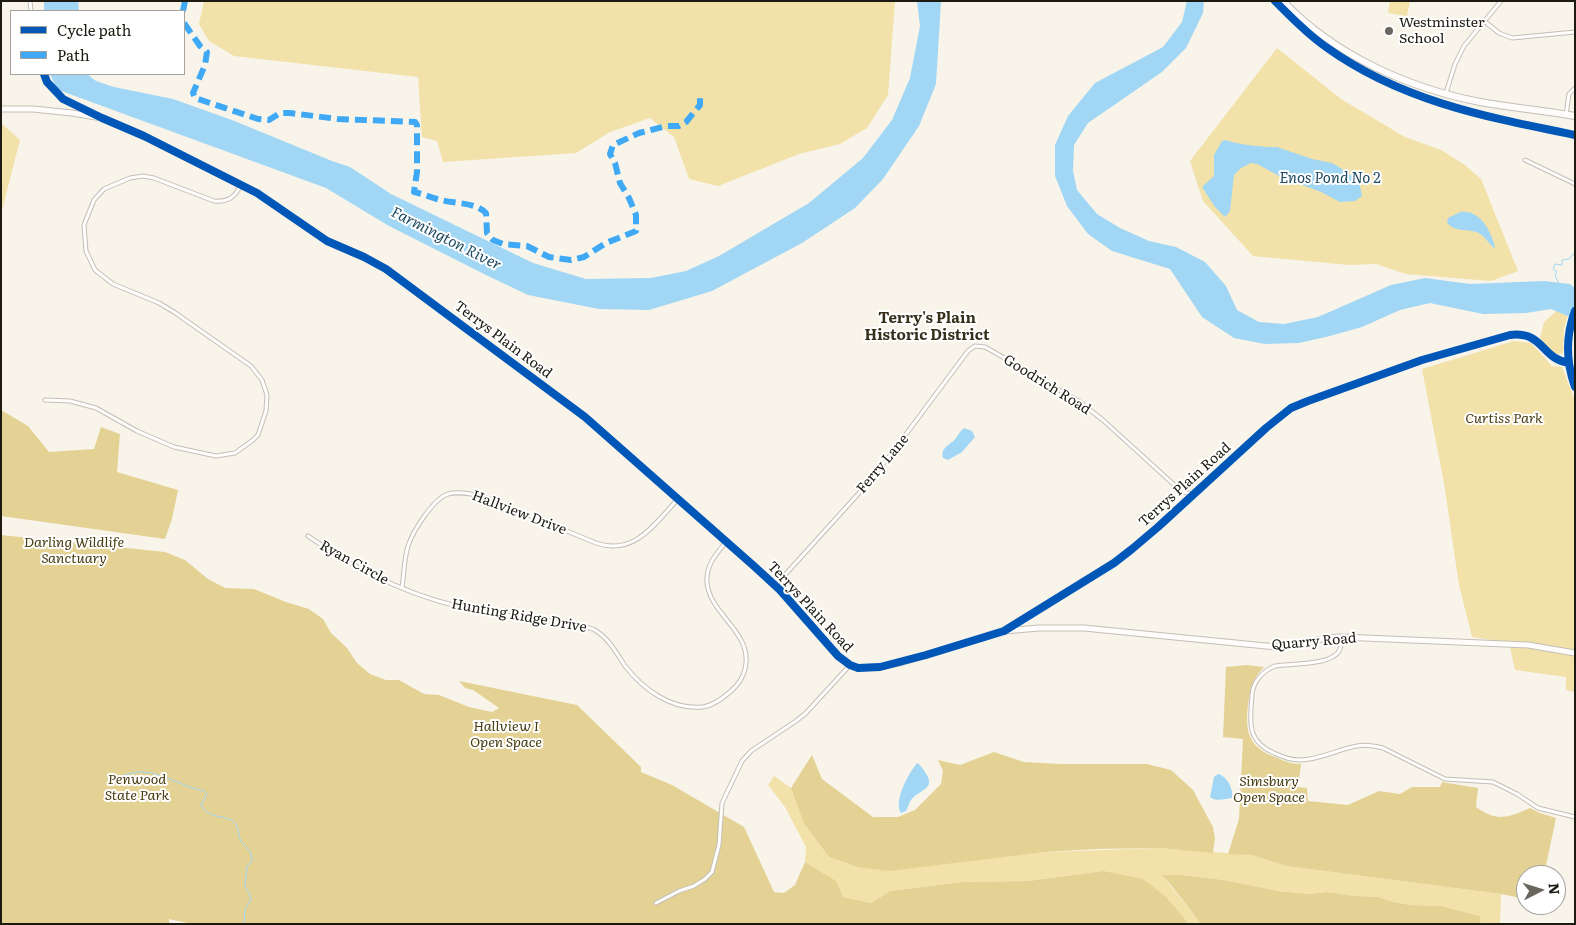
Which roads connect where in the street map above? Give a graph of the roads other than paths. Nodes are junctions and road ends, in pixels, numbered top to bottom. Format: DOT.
graph roads {
  1 [pos="1283,1"];
  2 [pos="1501,1"];
  3 [pos="1484,21"];
  4 [pos="1575,32"];
  5 [pos="44,75"];
  6 [pos="1575,88"];
  7 [pos="1446,94"];
  8 [pos="1,109"];
  9 [pos="1566,114"];
  10 [pos="1575,116"];
  11 [pos="102,118"];
  12 [pos="1525,160"];
  13 [pos="1575,184"];
  14 [pos="240,186"];
  15 [pos="1575,311"];
  16 [pos="975,346"];
  17 [pos="1568,363"];
  18 [pos="1575,387"];
  19 [pos="45,400"];
  20 [pos="1182,492"];
  21 [pos="1194,494"];
  22 [pos="677,500"];
  23 [pos="1186,502"];
  24 [pos="308,536"];
  25 [pos="726,541"];
  26 [pos="782,577"];
  27 [pos="770,581"];
  28 [pos="402,588"];
  29 [pos="780,590"];
  30 [pos="1020,621"];
  31 [pos="1022,629"];
  32 [pos="1004,631"];
  33 [pos="1341,637"];
  34 [pos="1575,653"];
  35 [pos="850,666"];
  36 [pos="1575,817"];
  37 [pos="656,903"];
  1 -- 7 [label="highway"];
  2 -- 3 [label="street"];
  3 -- 4 [label="street"];
  3 -- 7 [label="street"];
  5 -- 11 [label="street"];
  6 -- 9 [label="street"];
  7 -- 9 [label="highway"];
  8 -- 11 [label="street, Terrys Plain Road"];
  9 -- 10 [label="highway"];
  11 -- 14 [label="street, Terrys Plain Road"];
  12 -- 13 [label="street"];
  14 -- 19 [label="street"];
  14 -- 22 [label="street, Terrys Plain Road"];
  15 -- 17 [label="street"];
  16 -- 20 [label="street, Goodrich Road"];
  16 -- 26 [label="street, Ferry Lane"];
  17 -- 18 [label="street"];
  17 -- 21 [label="street, Terrys Plain Road"];
  20 -- 21 [label="street"];
  20 -- 23 [label="street, Goodrich Road"];
  21 -- 23 [label="street, Terrys Plain Road"];
  22 -- 25 [label="street, Terrys Plain Road"];
  22 -- 28 [label="street, Hallview Drive"];
  23 -- 30 [label="street, Terrys Plain Road"];
  24 -- 28 [label="street, Ryan Circle"];
  25 -- 27 [label="street, Terrys Plain Road"];
  25 -- 28 [label="street, Hunting Ridge Drive"];
  26 -- 27 [label="street, Ferry Lane"];
  26 -- 29 [label="street"];
  27 -- 29 [label="street, Terrys Plain Road"];
  29 -- 35 [label="street, Terrys Plain Road"];
  30 -- 31 [label="street"];
  30 -- 32 [label="street, Terrys Plain Road"];
  31 -- 32 [label="street, Quarry Road"];
  31 -- 33 [label="street, Quarry Road"];
  32 -- 35 [label="street, Terrys Plain Road"];
  33 -- 34 [label="street, Quarry Road"];
  33 -- 36 [label="street"];
  35 -- 37 [label="street"];
}
